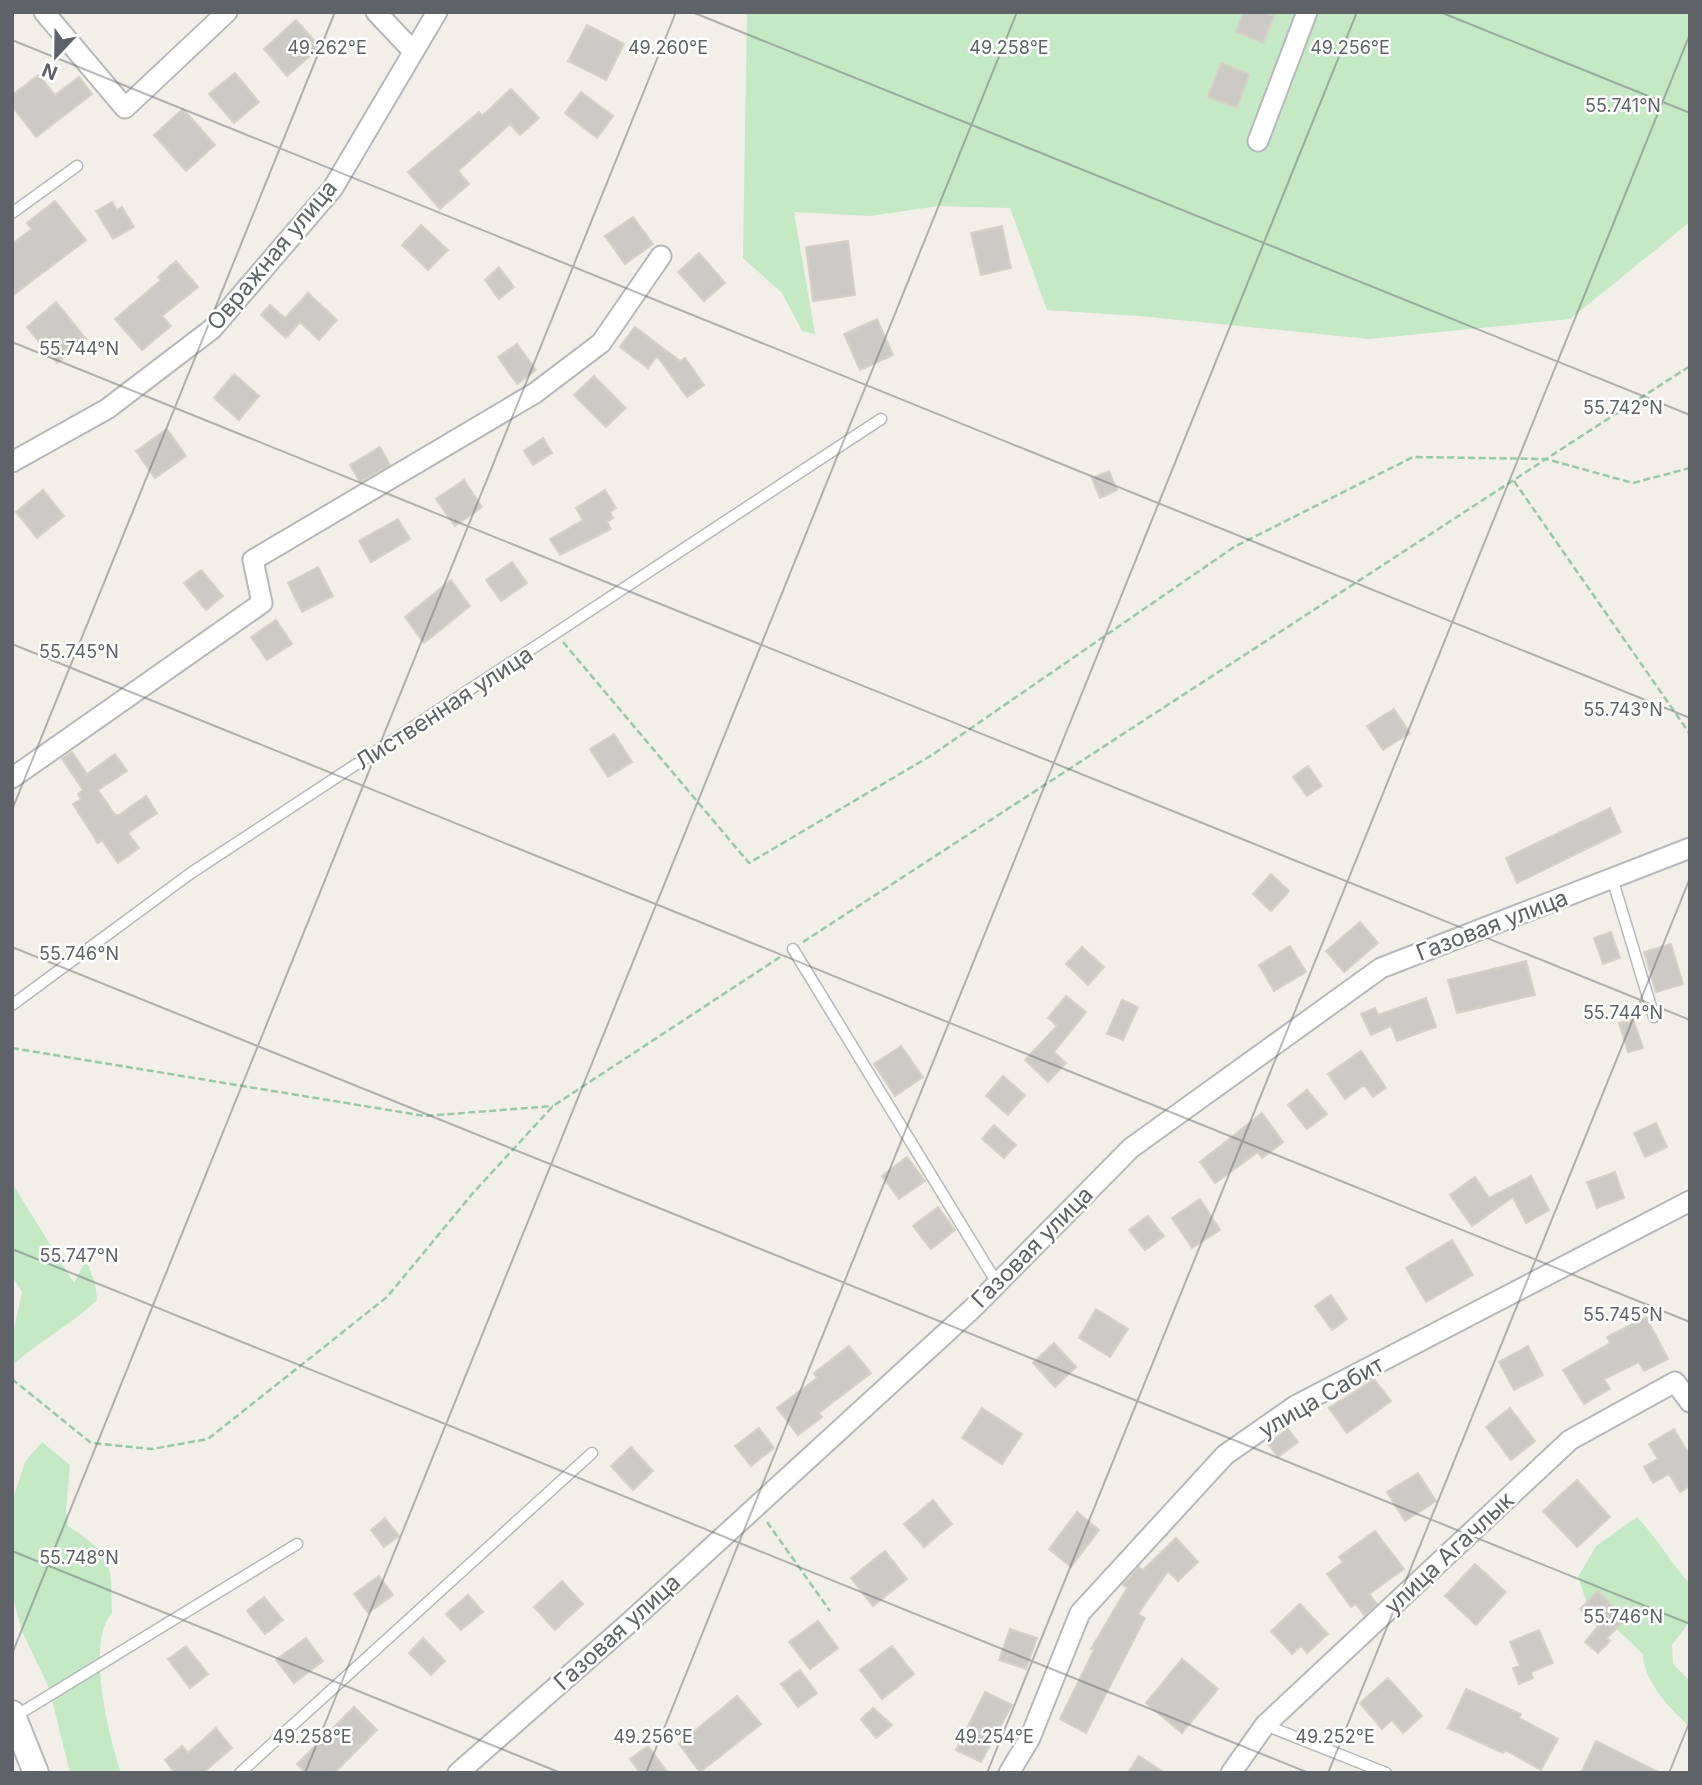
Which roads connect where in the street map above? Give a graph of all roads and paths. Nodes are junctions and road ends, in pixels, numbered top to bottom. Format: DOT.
graph roads {
  1 [pos="44,12"];
  2 [pos="227,12"];
  3 [pos="376,12"];
  4 [pos="437,12"];
  5 [pos="1307,12"];
  6 [pos="412,50"];
  7 [pos="1258,141"];
  8 [pos="77,166"];
  9 [pos="12,213"];
  10 [pos="661,256"];
  11 [pos="1690,366"];
  12 [pos="881,419"];
  13 [pos="1546,459"];
  14 [pos="12,462"];
  15 [pos="1690,468"];
  16 [pos="1513,480"];
  17 [pos="557,634"];
  18 [pos="1690,734"];
  19 [pos="12,778"];
  20 [pos="1690,848"];
  21 [pos="1612,878"];
  22 [pos="793,949"];
  23 [pos="12,1005"];
  24 [pos="1654,1017"];
  25 [pos="12,1048"];
  26 [pos="553,1106"];
  27 [pos="1690,1201"];
  28 [pos="997,1283"];
  29 [pos="12,1379"];
  30 [pos="1683,1379"];
  31 [pos="1690,1402"];
  32 [pos="592,1453"];
  33 [pos="756,1506"];
  34 [pos="297,1544"];
  35 [pos="830,1611"];
  36 [pos="13,1715"];
  37 [pos="1265,1725"];
  38 [pos="36,1773"];
  39 [pos="240,1773"];
  40 [pos="458,1773"];
  41 [pos="1009,1773"];
  42 [pos="1231,1773"];
  43 [pos="1386,1773"];
  1 -- 2 [label="street"];
  3 -- 6 [label="street"];
  4 -- 6 [label="street, Овражная улица"];
  5 -- 7 [label="street"];
  6 -- 14 [label="street, Овражная улица"];
  8 -- 9 [label="lane"];
  10 -- 19 [label="street"];
  11 -- 13 [label="path"];
  12 -- 17 [label="lane, Лиственная улица"];
  13 -- 15 [label="path"];
  13 -- 16 [label="path"];
  13 -- 17 [label="path"];
  16 -- 18 [label="path"];
  16 -- 22 [label="path"];
  17 -- 23 [label="lane, Лиственная улица"];
  20 -- 21 [label="street, Газовая улица"];
  21 -- 24 [label="lane"];
  21 -- 28 [label="street, Газовая улица"];
  22 -- 26 [label="path"];
  22 -- 28 [label="lane"];
  25 -- 26 [label="path"];
  26 -- 29 [label="path"];
  27 -- 41 [label="street, улица Сабит"];
  28 -- 33 [label="street, Газовая улица"];
  30 -- 31 [label="street, улица Агачлык"];
  30 -- 37 [label="street, улица Агачлык"];
  32 -- 39 [label="lane"];
  33 -- 35 [label="path"];
  33 -- 40 [label="street, Газовая улица"];
  34 -- 36 [label="lane"];
  36 -- 38 [label="street"];
  37 -- 42 [label="street, улица Агачлык"];
  37 -- 43 [label="lane"];
}
